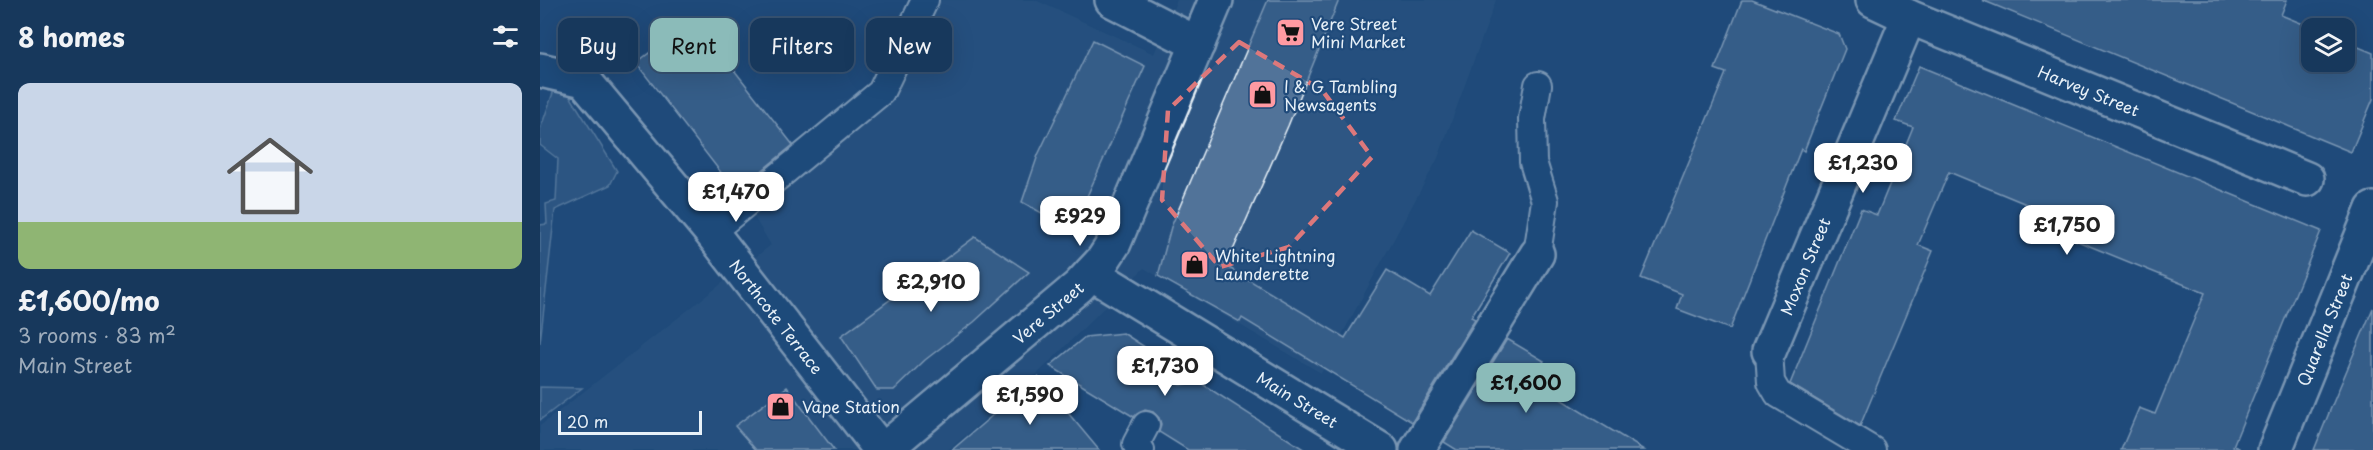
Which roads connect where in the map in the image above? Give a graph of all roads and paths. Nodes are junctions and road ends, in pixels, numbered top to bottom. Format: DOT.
graph roads {
  1 [pos="925,0"];
  2 [pos="1112,0"];
  3 [pos="1216,0"];
  4 [pos="1873,0"];
  5 [pos="1909,17"];
  6 [pos="1198,44"];
  7 [pos="540,70"];
  8 [pos="1538,85"];
  9 [pos="2307,179"];
  10 [pos="2373,209"];
  11 [pos="711,232"];
  12 [pos="1537,254"];
  13 [pos="1091,273"];
  14 [pos="1201,340"];
  15 [pos="1769,351"];
  16 [pos="1181,370"];
  17 [pos="1146,425"];
  18 [pos="882,450"];
  19 [pos="1141,450"];
  20 [pos="1381,450"];
  21 [pos="1417,450"];
  22 [pos="1872,450"];
  23 [pos="2275,450"];
  1 -- 11 [label="lane"];
  2 -- 6 [label="street"];
  3 -- 6 [label="street, Vere Street"];
  4 -- 5 [label="street, Harvey Street"];
  5 -- 9 [label="street, Harvey Street"];
  5 -- 15 [label="street, Moxon Street"];
  6 -- 13 [label="street, Vere Street"];
  7 -- 11 [label="street, Northcote Terrace"];
  8 -- 12 [label="lane"];
  10 -- 23 [label="street, Quarella Street"];
  11 -- 18 [label="street, Northcote Terrace"];
  12 -- 21 [label="street"];
  13 -- 14 [label="street, Main Street"];
  13 -- 18 [label="street, Vere Street"];
  14 -- 16 [label="lane"];
  14 -- 20 [label="street, Main Street"];
  15 -- 22 [label="lane"];
  17 -- 19 [label="lane"];
}
